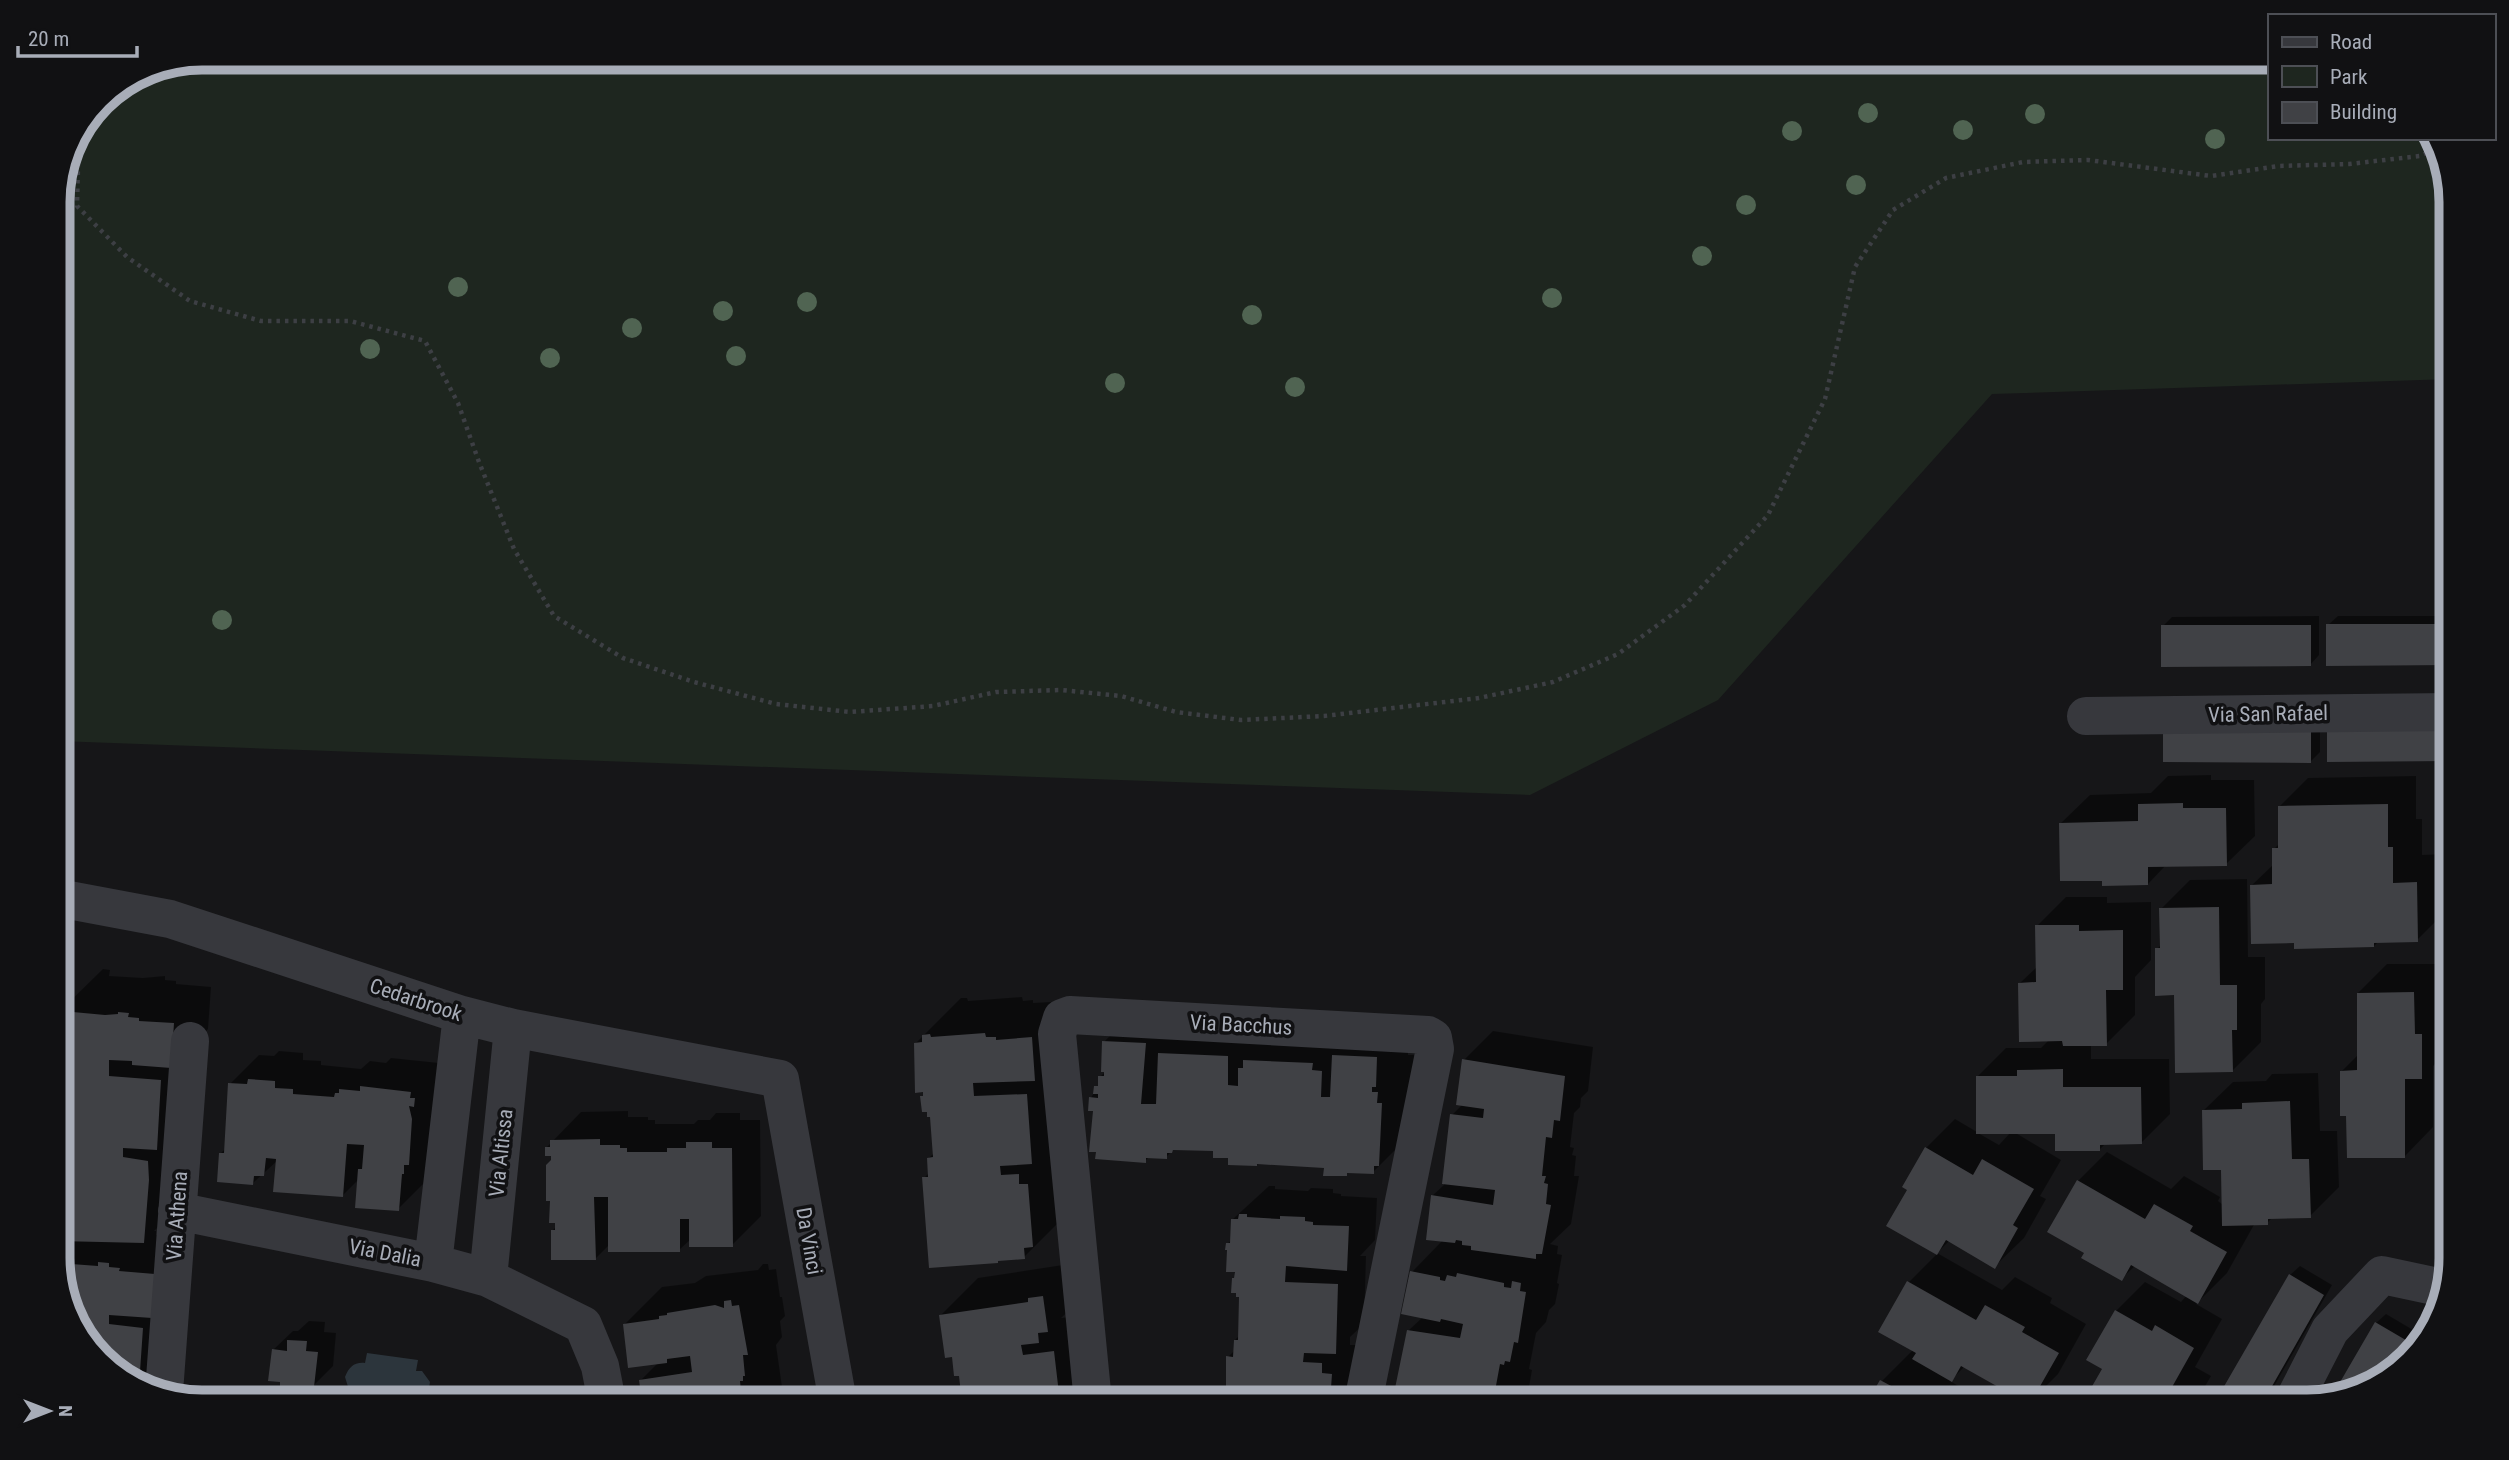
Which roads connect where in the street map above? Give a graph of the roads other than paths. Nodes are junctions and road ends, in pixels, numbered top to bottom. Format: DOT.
graph roads {
  1 [pos="2439,712"];
  2 [pos="2086,716"];
  3 [pos="70,900"];
  4 [pos="462,1015"];
  5 [pos="513,1028"];
  6 [pos="190,1041"];
  7 [pos="780,1079"];
  8 [pos="177,1211"];
  9 [pos="433,1263"];
  10 [pos="488,1279"];
  11 [pos="2436,1287"];
  12 [pos="165,1385"];
  13 [pos="605,1390"];
  14 [pos="836,1390"];
  15 [pos="1092,1390"];
  16 [pos="1365,1390"];
  17 [pos="2299,1390"];
  1 -- 2 [label="street, Via San Rafael"];
  3 -- 4 [label="street, Cedarbrook"];
  4 -- 5 [label="street, Cedarbrook"];
  4 -- 9 [label="street"];
  5 -- 7 [label="street, Cedarbrook"];
  5 -- 10 [label="street, Via Altissa"];
  6 -- 8 [label="street, Via Athena"];
  7 -- 14 [label="street, Da Vinci"];
  8 -- 9 [label="street, Via Dalia"];
  8 -- 12 [label="street, Via Athena"];
  9 -- 10 [label="street, Via Dalia"];
  10 -- 13 [label="street, Via Dalia"];
  11 -- 17 [label="street"];
  15 -- 16 [label="street, Via Bacchus"];
}
